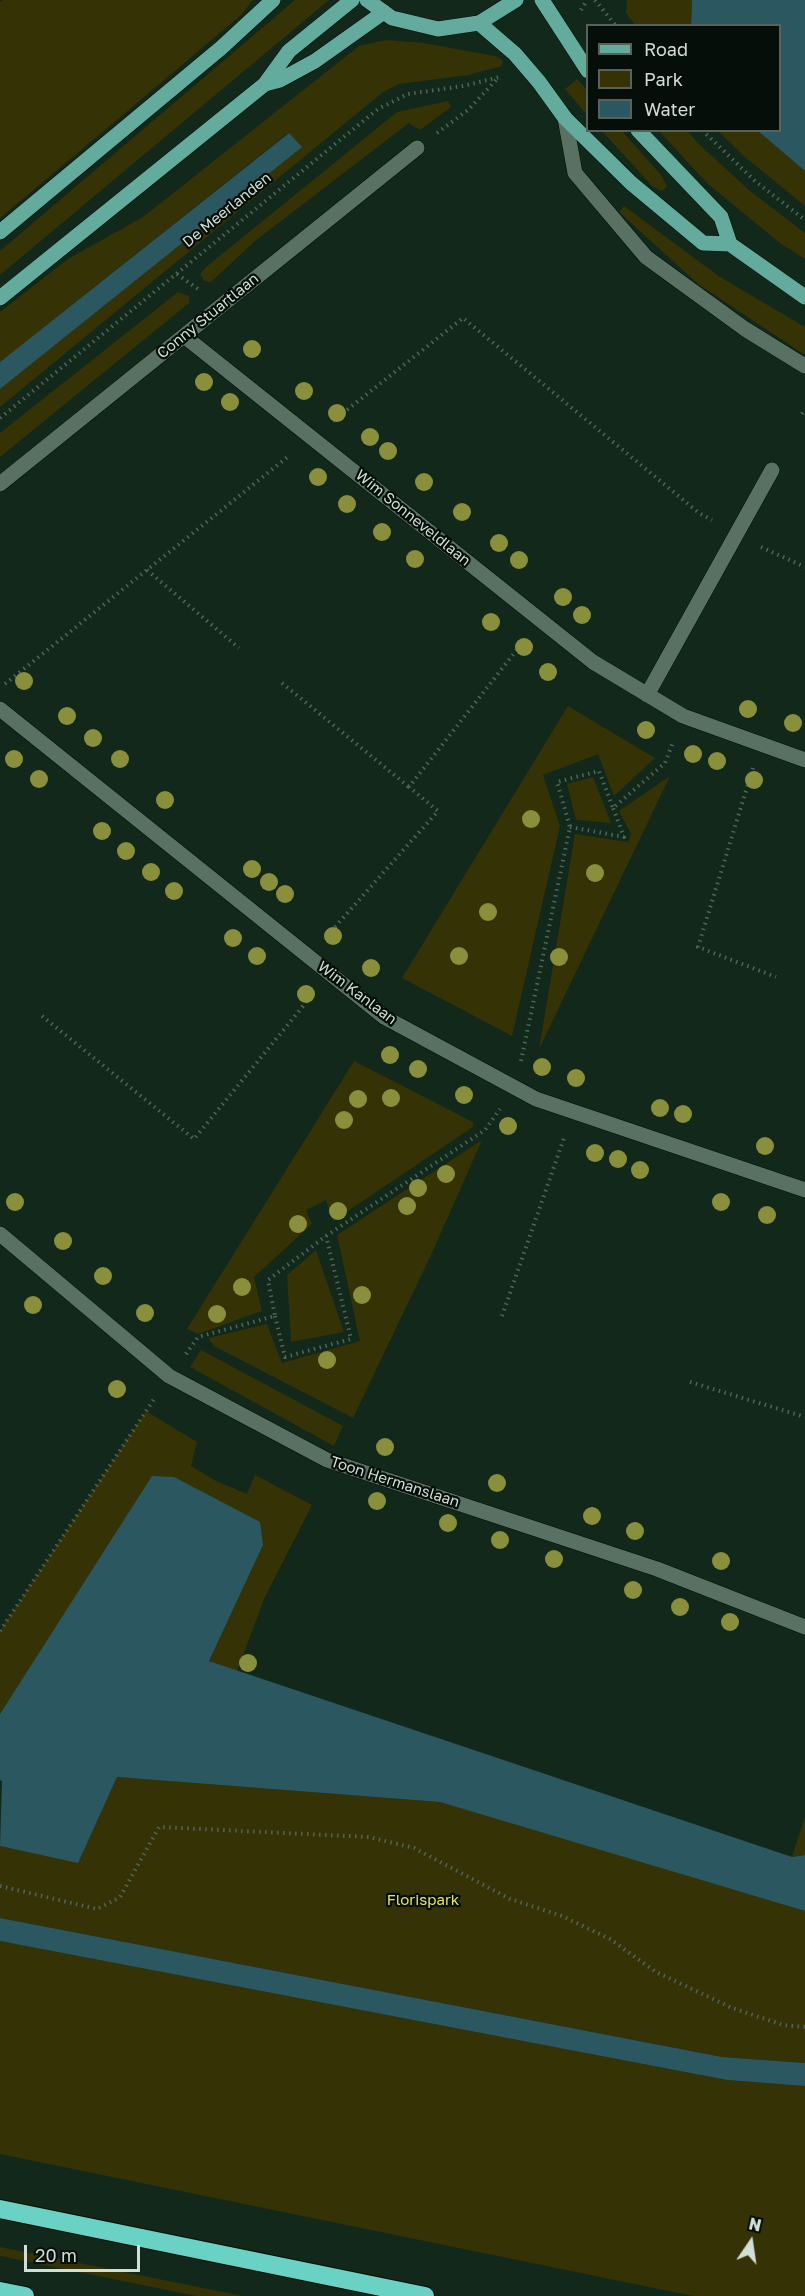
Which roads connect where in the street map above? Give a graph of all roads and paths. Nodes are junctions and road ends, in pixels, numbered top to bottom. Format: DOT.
graph roads {
  1 [pos="273,0"];
  2 [pos="352,0"];
  3 [pos="367,0"];
  4 [pos="516,0"];
  5 [pos="542,0"];
  6 [pos="595,0"];
  7 [pos="384,12"];
  8 [pos="479,23"];
  9 [pos="614,24"];
  10 [pos="586,67"];
  11 [pos="265,84"];
  12 [pos="565,118"];
  13 [pos="640,132"];
  14 [pos="704,132"];
  15 [pos="417,148"];
  16 [pos="805,220"];
  17 [pos="0,232"];
  18 [pos="730,244"];
  19 [pos="805,297"];
  20 [pos="0,298"];
  21 [pos="184,336"];
  22 [pos="805,366"];
  23 [pos="805,409"];
  24 [pos="802,414"];
  25 [pos="0,418"];
  26 [pos="312,438"];
  27 [pos="772,470"];
  28 [pos="0,484"];
  29 [pos="736,534"];
  30 [pos="805,567"];
  31 [pos="147,570"];
  32 [pos="540,620"];
  33 [pos="239,648"];
  34 [pos="282,683"];
  35 [pos="0,688"];
  36 [pos="646,695"];
  37 [pos="0,709"];
  38 [pos="683,716"];
  39 [pos="761,745"];
  40 [pos="805,760"];
  41 [pos="410,787"];
  42 [pos="613,808"];
  43 [pos="570,827"];
  44 [pos="309,956"];
  45 [pos="330,972"];
  46 [pos="776,977"];
  47 [pos="42,1016"];
  48 [pos="516,1087"];
  49 [pos="574,1111"];
  50 [pos="805,1190"];
  51 [pos="0,1234"];
  52 [pos="326,1236"];
  53 [pos="275,1316"];
  54 [pos="502,1316"];
  55 [pos="169,1376"];
  56 [pos="690,1382"];
  57 [pos="805,1417"];
  58 [pos="805,1627"];
  59 [pos="0,1631"];
  60 [pos="0,1886"];
  61 [pos="805,2027"];
  62 [pos="0,2209"];
  63 [pos="0,2291"];
  64 [pos="25,2296"];
  65 [pos="425,2296"];
  1 -- 17 [label="main road"];
  2 -- 11 [label="main road"];
  3 -- 7 [label="main road"];
  4 -- 8 [label="main road"];
  5 -- 10 [label="main road"];
  6 -- 9 [label="path"];
  7 -- 8 [label="main road"];
  7 -- 11 [label="main road"];
  8 -- 12 [label="main road"];
  11 -- 20 [label="main road"];
  12 -- 18 [label="main road"];
  12 -- 22 [label="street"];
  13 -- 18 [label="main road"];
  14 -- 16 [label="path"];
  15 -- 21 [label="street, Conny Stuartlaan"];
  15 -- 25 [label="path, De Meerlanden"];
  18 -- 19 [label="main road"];
  21 -- 26 [label="street, Wim Sonneveldlaan"];
  21 -- 28 [label="street, Conny Stuartlaan"];
  23 -- 24 [label="path"];
  26 -- 29 [label="path"];
  26 -- 31 [label="path"];
  26 -- 32 [label="street, Wim Sonneveldlaan"];
  27 -- 29 [label="street"];
  29 -- 30 [label="path"];
  29 -- 36 [label="street"];
  31 -- 33 [label="path"];
  31 -- 35 [label="path"];
  32 -- 36 [label="street, Wim Sonneveldlaan"];
  32 -- 41 [label="path"];
  34 -- 41 [label="path"];
  36 -- 38 [label="street, Wim Sonneveldlaan"];
  37 -- 44 [label="street, Wim Kanlaan"];
  38 -- 39 [label="street, Wim Sonneveldlaan"];
  38 -- 42 [label="path"];
  39 -- 40 [label="street, Wim Sonneveldlaan"];
  39 -- 46 [label="path"];
  41 -- 44 [label="path"];
  42 -- 43 [label="path"];
  42 -- 43 [label="path"];
  43 -- 48 [label="path"];
  44 -- 45 [label="street, Wim Kanlaan"];
  45 -- 47 [label="path"];
  45 -- 48 [label="street, Wim Kanlaan"];
  48 -- 49 [label="street, Wim Kanlaan"];
  48 -- 52 [label="path"];
  49 -- 50 [label="street, Wim Kanlaan"];
  49 -- 54 [label="path"];
  51 -- 55 [label="street, Toon Hermanslaan"];
  52 -- 53 [label="path"];
  52 -- 53 [label="path"];
  53 -- 55 [label="path"];
  55 -- 58 [label="street, Toon Hermanslaan"];
  55 -- 59 [label="path"];
  56 -- 57 [label="path"];
  60 -- 61 [label="path"];
  62 -- 65 [label="highway"];
  63 -- 64 [label="highway"];
}
